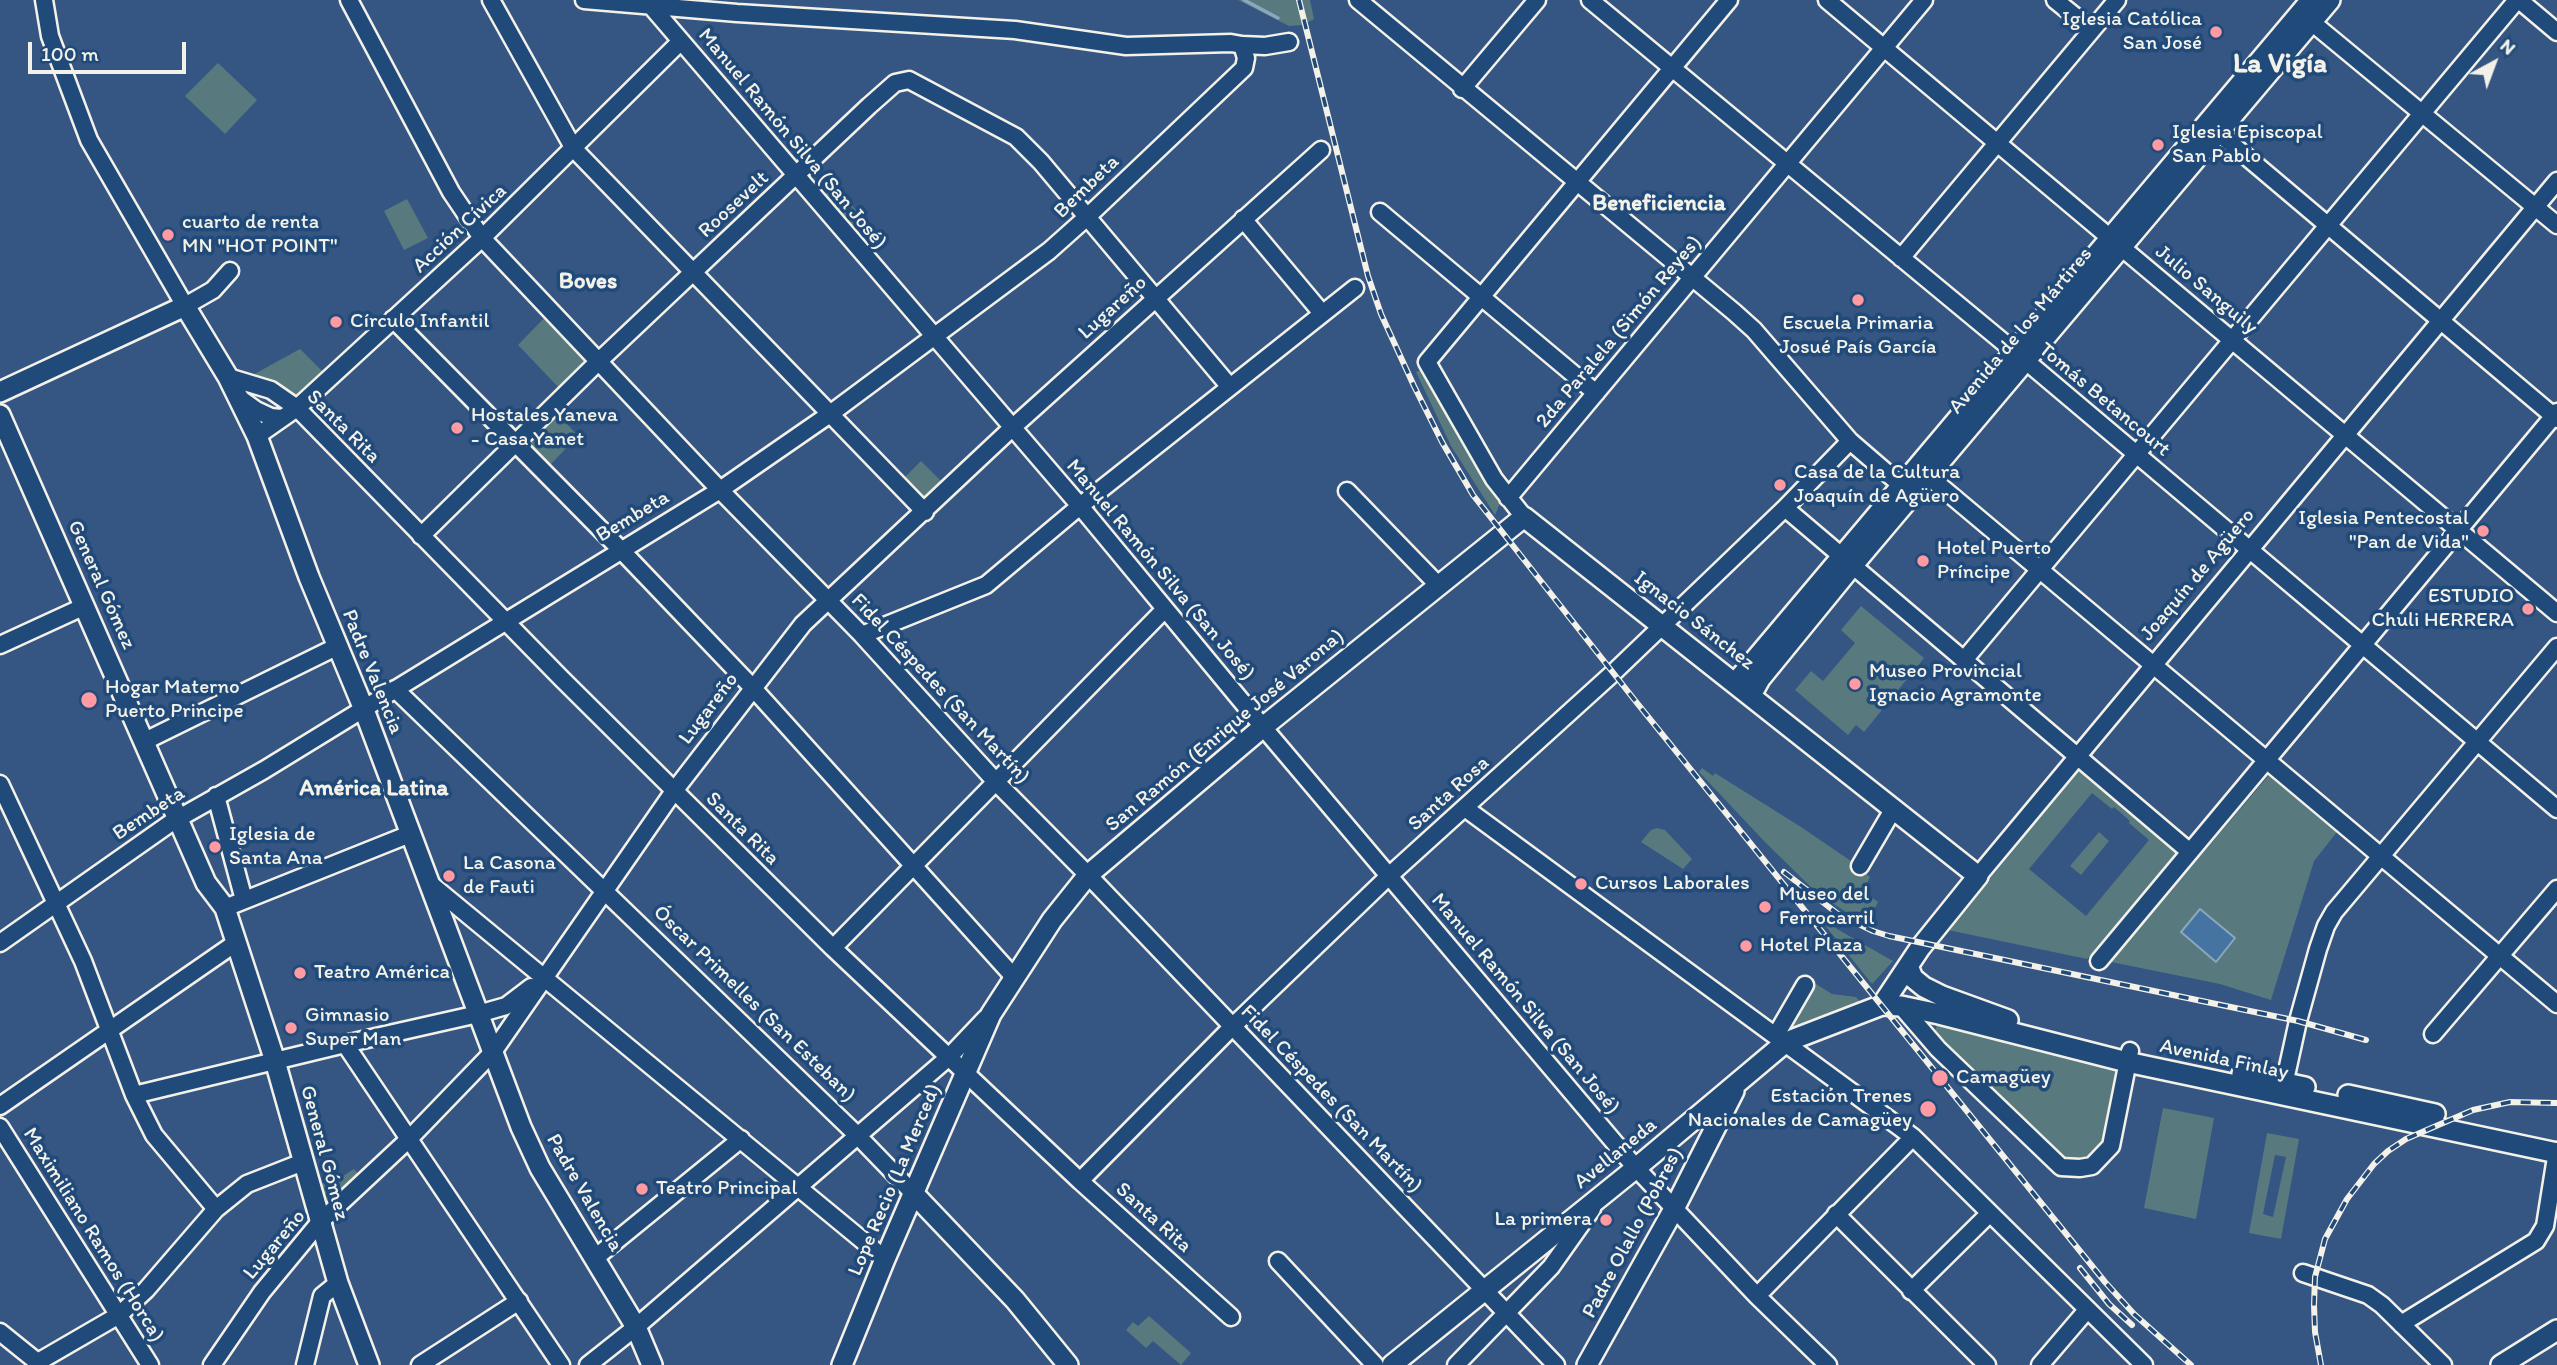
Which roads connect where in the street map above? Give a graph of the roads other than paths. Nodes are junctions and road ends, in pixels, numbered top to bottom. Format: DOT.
graph roads {
  1 [pos="44,0"];
  2 [pos="349,0"];
  3 [pos="491,0"];
  4 [pos="584,0"];
  5 [pos="1357,0"];
  6 [pos="1537,0"];
  7 [pos="1590,0"];
  8 [pos="1729,0"];
  9 [pos="1826,0"];
  10 [pos="1924,0"];
  11 [pos="2055,0"];
  12 [pos="2117,0"];
  13 [pos="2330,0"];
  14 [pos="2518,0"];
  15 [pos="658,7"];
  16 [pos="2308,12"];
  17 [pos="2092,30"];
  18 [pos="2557,32"];
  19 [pos="681,41"];
  20 [pos="1242,46"];
  21 [pos="1884,48"];
  22 [pos="1244,68"];
  23 [pos="1671,68"];
  24 [pos="1462,89"];
  25 [pos="2421,113"];
  26 [pos="2213,128"];
  27 [pos="1998,143"];
  28 [pos="574,149"];
  29 [pos="1321,150"];
  30 [pos="1787,164"];
  31 [pos="796,175"];
  32 [pos="2557,181"];
  33 [pos="1577,183"];
  34 [pos="2535,207"];
  35 [pos="1380,212"];
  36 [pos="1086,218"];
  37 [pos="1243,219"];
  38 [pos="2327,225"];
  39 [pos="2557,226"];
  40 [pos="482,238"];
  41 [pos="2117,243"];
  42 [pos="1901,258"];
  43 [pos="230,271"];
  44 [pos="694,272"];
  45 [pos="1692,278"];
  46 [pos="1354,288"];
  47 [pos="1482,297"];
  48 [pos="1155,298"];
  49 [pos="185,306"];
  50 [pos="1321,312"];
  51 [pos="393,319"];
  52 [pos="2440,320"];
  53 [pos="934,338"];
  54 [pos="2232,339"];
  55 [pos="2020,356"];
  56 [pos="600,360"];
  57 [pos="228,377"];
  58 [pos="1230,387"];
  59 [pos="0,392"];
  60 [pos="1596,393"];
  61 [pos="236,396"];
  62 [pos="297,408"];
  63 [pos="830,414"];
  64 [pos="0,415"];
  65 [pos="2556,416"];
  66 [pos="281,418"];
  67 [pos="1013,427"];
  68 [pos="2344,435"];
  69 [pos="257,436"];
  70 [pos="1850,441"];
  71 [pos="516,443"];
  72 [pos="2136,454"];
  73 [pos="1922,471"];
  74 [pos="1901,485"];
  75 [pos="720,490"];
  76 [pos="1347,491"];
  77 [pos="1508,498"];
  78 [pos="1080,506"];
  79 [pos="1785,508"];
  80 [pos="925,512"];
  81 [pos="1524,517"];
  82 [pos="2459,531"];
  83 [pos="421,536"];
  84 [pos="620,549"];
  85 [pos="2249,550"];
  86 [pos="1847,561"];
  87 [pos="2040,570"];
  88 [pos="1439,586"];
  89 [pos="827,600"];
  90 [pos="85,606"];
  91 [pos="1165,609"];
  92 [pos="2557,613"];
  93 [pos="505,622"];
  94 [pos="1662,626"];
  95 [pos="862,635"];
  96 [pos="0,645"];
  97 [pos="338,646"];
  98 [pos="2362,646"];
  99 [pos="2557,647"];
  100 [pos="1964,660"];
  101 [pos="2152,664"];
  102 [pos="1749,681"];
  103 [pos="752,687"];
  104 [pos="395,689"];
  105 [pos="363,707"];
  106 [pos="1263,727"];
  107 [pos="145,741"];
  108 [pos="2477,742"];
  109 [pos="2076,755"];
  110 [pos="2267,760"];
  111 [pos="997,783"];
  112 [pos="0,784"];
  113 [pos="674,791"];
  114 [pos="216,796"];
  115 [pos="1465,808"];
  116 [pos="1894,808"];
  117 [pos="2557,809"];
  118 [pos="177,818"];
  119 [pos="410,834"];
  120 [pos="2190,852"];
  121 [pos="2381,856"];
  122 [pos="914,865"];
  123 [pos="1860,866"];
  124 [pos="1088,875"];
  125 [pos="1390,875"];
  126 [pos="1978,876"];
  127 [pos="427,881"];
  128 [pos="2557,888"];
  129 [pos="604,892"];
  130 [pos="244,900"];
  131 [pos="56,902"];
  132 [pos="225,908"];
  133 [pos="237,942"];
  134 [pos="0,943"];
  135 [pos="834,948"];
  136 [pos="2501,956"];
  137 [pos="2099,961"];
  138 [pos="1908,966"];
  139 [pos="1013,976"];
  140 [pos="543,978"];
  141 [pos="1805,985"];
  142 [pos="2557,1004"];
  143 [pos="1892,1006"];
  144 [pos="478,1014"];
  145 [pos="991,1014"];
  146 [pos="1939,1014"];
  147 [pos="1232,1027"];
  148 [pos="110,1031"];
  149 [pos="1925,1034"];
  150 [pos="2434,1034"];
  151 [pos="1781,1038"];
  152 [pos="345,1044"];
  153 [pos="492,1052"];
  154 [pos="2121,1055"];
  155 [pos="949,1057"];
  156 [pos="275,1061"];
  157 [pos="966,1072"];
  158 [pos="1738,1084"];
  159 [pos="2280,1086"];
  160 [pos="134,1096"];
  161 [pos="0,1106"];
  162 [pos="0,1127"];
  163 [pos="856,1135"];
  164 [pos="1913,1137"];
  165 [pos="409,1139"];
  166 [pos="741,1139"];
  167 [pos="2557,1140"];
  168 [pos="2557,1152"];
  169 [pos="303,1162"];
  170 [pos="1636,1168"];
  171 [pos="1080,1181"];
  172 [pos="797,1187"];
  173 [pos="914,1194"];
  174 [pos="1602,1195"];
  175 [pos="216,1209"];
  176 [pos="1674,1209"];
  177 [pos="1990,1213"];
  178 [pos="1836,1214"];
  179 [pos="322,1215"];
  180 [pos="595,1258"];
  181 [pos="885,1259"];
  182 [pos="1278,1261"];
  183 [pos="2303,1273"];
  184 [pos="338,1283"];
  185 [pos="1483,1291"];
  186 [pos="1911,1291"];
  187 [pos="1757,1296"];
  188 [pos="519,1301"];
  189 [pos="2087,1310"];
  190 [pos="1506,1314"];
  191 [pos="119,1315"];
  192 [pos="1231,1317"];
  193 [pos="2401,1324"];
  194 [pos="636,1327"];
  195 [pos="2557,1330"];
  196 [pos="0,1332"];
  197 [pos="39,1364"];
  198 [pos="150,1365"];
  199 [pos="212,1365"];
  200 [pos="305,1365"];
  201 [pos="369,1365"];
  202 [pos="420,1365"];
  203 [pos="561,1365"];
  204 [pos="588,1365"];
  205 [pos="652,1365"];
  206 [pos="842,1365"];
  207 [pos="1068,1365"];
  208 [pos="1375,1365"];
  209 [pos="1392,1365"];
  210 [pos="1456,1365"];
  211 [pos="1556,1365"];
  212 [pos="1587,1365"];
  213 [pos="1828,1365"];
  214 [pos="1987,1365"];
  215 [pos="2040,1365"];
  216 [pos="2144,1365"];
  217 [pos="2443,1365"];
  218 [pos="2501,1365"];
  1 -- 49 [label="street, Padre Valencia"];
  2 -- 40 [label="street, Fidel Céspedes (San Martín)"];
  3 -- 28 [label="street"];
  4 -- 15 [label="street"];
  5 -- 24 [label="street"];
  6 -- 24 [label="street"];
  7 -- 23 [label="street, Tomás Betancourt"];
  8 -- 23 [label="street"];
  9 -- 21 [label="street, Julio Sanguily"];
  10 -- 21 [label="street, 2da Paralela (Simón Reyes)"];
  11 -- 17 [label="street"];
  12 -- 17 [label="street"];
  13 -- 16 [label="main road, Avenida de los Mártires"];
  14 -- 18 [label="street"];
  14 -- 25 [label="street"];
  15 -- 19 [label="street, Manuel Ramón Silva (San José)"];
  15 -- 20 [label="street"];
  16 -- 25 [label="street"];
  16 -- 26 [label="main road, Avenida de los Mártires"];
  17 -- 27 [label="street"];
  19 -- 28 [label="street, Acción Cívica"];
  19 -- 31 [label="street, Manuel Ramón Silva (San José)"];
  20 -- 22 [label="street"];
  20 -- 22 [label="street, Bembeta"];
  21 -- 27 [label="street, Julio Sanguily"];
  21 -- 30 [label="street, 2da Paralela (Simón Reyes)"];
  22 -- 36 [label="street, Bembeta"];
  23 -- 30 [label="street, Tomás Betancourt"];
  23 -- 33 [label="street"];
  24 -- 33 [label="street"];
  25 -- 34 [label="street"];
  25 -- 38 [label="street"];
  26 -- 38 [label="street"];
  26 -- 41 [label="main road, Avenida de los Mártires"];
  27 -- 41 [label="street, Julio Sanguily"];
  27 -- 42 [label="street"];
  28 -- 40 [label="street, Acción Cívica"];
  28 -- 44 [label="street"];
  29 -- 37 [label="street, Lugareño"];
  30 -- 42 [label="street, Tomás Betancourt"];
  30 -- 45 [label="street, 2da Paralela (Simón Reyes)"];
  31 -- 36 [label="street, Roosevelt"];
  31 -- 44 [label="street, Roosevelt"];
  31 -- 53 [label="street, Manuel Ramón Silva (San José)"];
  32 -- 34 [label="street, Joaquín de Agüero"];
  33 -- 45 [label="street"];
  33 -- 47 [label="street"];
  34 -- 39 [label="street"];
  34 -- 52 [label="street, Joaquín de Agüero"];
  35 -- 47 [label="street"];
  36 -- 48 [label="street, Roosevelt"];
  36 -- 53 [label="street, Bembeta"];
  37 -- 48 [label="street, Lugareño"];
  37 -- 50 [label="street"];
  38 -- 52 [label="street"];
  38 -- 54 [label="street"];
  40 -- 51 [label="street, Acción Cívica"];
  40 -- 56 [label="street, Fidel Céspedes (San Martín)"];
  41 -- 54 [label="street, Julio Sanguily"];
  41 -- 55 [label="main road, Avenida de los Mártires"];
  42 -- 55 [label="street, Tomás Betancourt"];
  43 -- 49 [label="street"];
  44 -- 56 [label="street, Roosevelt"];
  44 -- 63 [label="street"];
  45 -- 60 [label="street, 2da Paralela (Simón Reyes)"];
  45 -- 70 [label="street"];
  46 -- 50 [label="street"];
  47 -- 60 [label="street"];
  47 -- 77 [label="street, Ignacio Sánchez"];
  48 -- 58 [label="street, Roosevelt"];
  48 -- 67 [label="street, Lugareño"];
  49 -- 57 [label="main road, Padre Valencia"];
  49 -- 59 [label="main road"];
  50 -- 58 [label="street"];
  51 -- 62 [label="street, Acción Cívica"];
  51 -- 71 [label="street"];
  52 -- 65 [label="street"];
  52 -- 68 [label="street, Joaquín de Agüero"];
  53 -- 63 [label="street, Bembeta"];
  53 -- 67 [label="street, Manuel Ramón Silva (San José)"];
  54 -- 68 [label="street, Julio Sanguily"];
  54 -- 72 [label="street"];
  55 -- 72 [label="street, Tomás Betancourt"];
  55 -- 73 [label="main road, Avenida de los Mártires"];
  56 -- 71 [label="street, Roosevelt"];
  56 -- 75 [label="street, Fidel Céspedes (San Martín)"];
  57 -- 61 [label="main road, Padre Valencia"];
  57 -- 62 [label="street, Santa Rita"];
  58 -- 78 [label="street"];
  60 -- 77 [label="street, 2da Paralela (Simón Reyes)"];
  61 -- 66 [label="street"];
  61 -- 69 [label="main road, Padre Valencia"];
  62 -- 66 [label="street, Acción Cívica"];
  62 -- 83 [label="street, Santa Rita"];
  63 -- 75 [label="street, Bembeta"];
  63 -- 80 [label="street"];
  64 -- 90 [label="main road, General Gómez"];
  65 -- 82 [label="street"];
  66 -- 69 [label="street, Acción Cívica"];
  67 -- 78 [label="street, Manuel Ramón Silva (San José)"];
  67 -- 80 [label="street, Lugareño"];
  68 -- 82 [label="street, Julio Sanguily"];
  68 -- 85 [label="street, Joaquín de Agüero"];
  69 -- 97 [label="main road, Padre Valencia"];
  70 -- 74 [label="street"];
  70 -- 79 [label="street, Santa Rosa"];
  71 -- 83 [label="street, Roosevelt"];
  71 -- 84 [label="street"];
  72 -- 85 [label="street, Tomás Betancourt"];
  72 -- 87 [label="street"];
  73 -- 74 [label="main road, Avenida de los Mártires"];
  73 -- 86 [label="main road, Avenida de los Mártires"];
  73 -- 87 [label="street"];
  74 -- 86 [label="main road, Avenida de los Mártires"];
  75 -- 84 [label="street, Bembeta"];
  75 -- 89 [label="street, Fidel Céspedes (San Martín)"];
  76 -- 88 [label="street"];
  77 -- 81 [label="street, Ignacio Sánchez"];
  78 -- 91 [label="street, Manuel Ramón Silva (San José)"];
  78 -- 95 [label="street"];
  79 -- 86 [label="street"];
  79 -- 94 [label="street, Santa Rosa"];
  80 -- 89 [label="street, Lugareño"];
  81 -- 88 [label="main road, San Ramón (Enrique José Varona)"];
  81 -- 94 [label="main road, Ignacio Sánchez"];
  82 -- 92 [label="street, Julio Sanguily"];
  82 -- 98 [label="street"];
  83 -- 93 [label="street, Santa Rita"];
  84 -- 93 [label="street, Bembeta"];
  84 -- 103 [label="street"];
  85 -- 98 [label="street, Tomás Betancourt"];
  85 -- 101 [label="street, Joaquín de Agüero"];
  86 -- 100 [label="street"];
  86 -- 102 [label="main road, Avenida de los Mártires"];
  87 -- 100 [label="street"];
  87 -- 101 [label="street"];
  88 -- 106 [label="main road, San Ramón (Enrique José Varona)"];
  89 -- 95 [label="street, Fidel Céspedes (San Martín)"];
  89 -- 103 [label="street, Lugareño"];
  90 -- 96 [label="street"];
  90 -- 107 [label="main road, General Gómez"];
  91 -- 106 [label="street, Manuel Ramón Silva (San José)"];
  91 -- 111 [label="street"];
  93 -- 104 [label="street, Bembeta"];
  93 -- 113 [label="street, Santa Rita"];
  94 -- 102 [label="main road, Ignacio Sánchez"];
  94 -- 115 [label="street, Santa Rosa"];
  95 -- 111 [label="street, Fidel Céspedes (San Martín)"];
  97 -- 105 [label="main road, Padre Valencia"];
  97 -- 107 [label="street"];
  98 -- 108 [label="street, Tomás Betancourt"];
  98 -- 110 [label="street"];
  99 -- 108 [label="street"];
  100 -- 109 [label="street"];
  101 -- 109 [label="street, Joaquín de Agüero"];
  101 -- 110 [label="street"];
  102 -- 116 [label="main road, Ignacio Sánchez"];
  103 -- 113 [label="street, Lugareño"];
  103 -- 122 [label="street"];
  104 -- 105 [label="street, Bembeta"];
  104 -- 129 [label="street, Óscar Primelles (San Esteban)"];
  105 -- 114 [label="street, Bembeta"];
  105 -- 119 [label="main road, Padre Valencia"];
  106 -- 124 [label="main road, San Ramón (Enrique José Varona)"];
  106 -- 125 [label="street, Manuel Ramón Silva (San José)"];
  107 -- 118 [label="main road, General Gómez"];
  108 -- 117 [label="street, Tomás Betancourt"];
  108 -- 121 [label="street"];
  109 -- 120 [label="street"];
  109 -- 126 [label="street, Joaquín de Agüero"];
  110 -- 120 [label="street"];
  110 -- 121 [label="street"];
  111 -- 122 [label="street"];
  111 -- 124 [label="street, Fidel Céspedes (San Martín)"];
  112 -- 131 [label="street"];
  113 -- 129 [label="street, Lugareño"];
  113 -- 135 [label="street, Santa Rita"];
  114 -- 118 [label="street, Bembeta"];
  114 -- 130 [label="street"];
  115 -- 125 [label="street, Santa Rosa"];
  115 -- 151 [label="street"];
  116 -- 123 [label="street"];
  116 -- 126 [label="main road, Ignacio Sánchez"];
  118 -- 131 [label="street, Bembeta"];
  118 -- 132 [label="main road, General Gómez"];
  119 -- 127 [label="main road, Padre Valencia"];
  119 -- 130 [label="street"];
  120 -- 137 [label="street"];
  121 -- 136 [label="street"];
  121 -- 159 [label="street"];
  122 -- 135 [label="street"];
  122 -- 139 [label="street"];
  124 -- 139 [label="main road, San Ramón (Enrique José Varona)"];
  124 -- 147 [label="street, Fidel Céspedes (San Martín)"];
  125 -- 147 [label="street, Santa Rosa"];
  125 -- 170 [label="street, Manuel Ramón Silva (San José)"];
  126 -- 138 [label="main road, Joaquín de Agüero"];
  127 -- 140 [label="street"];
  127 -- 144 [label="main road, Padre Valencia"];
  128 -- 136 [label="street"];
  129 -- 140 [label="street, Lugareño"];
  129 -- 163 [label="street, Óscar Primelles (San Esteban)"];
  130 -- 132 [label="street"];
  131 -- 134 [label="street, Bembeta"];
  131 -- 148 [label="street"];
  132 -- 133 [label="main road, General Gómez"];
  133 -- 148 [label="street"];
  133 -- 156 [label="main road, General Gómez"];
  135 -- 155 [label="street, Santa Rita"];
  136 -- 142 [label="street"];
  136 -- 150 [label="street"];
  138 -- 143 [label="main road, Joaquín de Agüero"];
  138 -- 154 [label="main road, Avenida Finlay"];
  139 -- 145 [label="main road, San Ramón (Enrique José Varona)"];
  140 -- 144 [label="street"];
  140 -- 153 [label="street, Lugareño"];
  140 -- 166 [label="street"];
  141 -- 151 [label="street"];
  143 -- 146 [label="main road, Avenida Finlay"];
  143 -- 149 [label="street"];
  143 -- 151 [label="main road, Avellaneda"];
  144 -- 152 [label="street"];
  144 -- 153 [label="main road, Padre Valencia"];
  145 -- 155 [label="street"];
  145 -- 157 [label="main road, Lope Recio (La Merced)"];
  146 -- 149 [label="street"];
  146 -- 154 [label="main road, Avenida Finlay"];
  147 -- 171 [label="street, Santa Rosa"];
  147 -- 185 [label="street, Fidel Céspedes (San Martín)"];
  148 -- 160 [label="street"];
  148 -- 161 [label="street"];
  149 -- 154 [label="street"];
  151 -- 158 [label="main road, Avellaneda"];
  151 -- 164 [label="street"];
  152 -- 156 [label="street"];
  152 -- 165 [label="street"];
  153 -- 165 [label="street, Lugareño"];
  153 -- 180 [label="main road, Padre Valencia"];
  154 -- 159 [label="main road, Avenida Finlay"];
  155 -- 157 [label="street, Santa Rita"];
  155 -- 163 [label="street"];
  156 -- 160 [label="street"];
  156 -- 169 [label="main road, General Gómez"];
  157 -- 171 [label="street, Santa Rita"];
  157 -- 173 [label="main road, Lope Recio (La Merced)"];
  158 -- 170 [label="main road, Avellaneda"];
  158 -- 176 [label="main road, Padre Olallo (Pobres)"];
  159 -- 167 [label="main road, Avenida Finlay"];
  159 -- 168 [label="main road, Avenida Finlay"];
  160 -- 175 [label="street"];
  162 -- 191 [label="street, Maximiliano Ramos (Horca)"];
  163 -- 172 [label="street"];
  163 -- 173 [label="street, Óscar Primelles (San Esteban)"];
  164 -- 177 [label="street"];
  164 -- 178 [label="street"];
  165 -- 179 [label="street, Lugareño"];
  165 -- 188 [label="street"];
  166 -- 172 [label="street"];
  166 -- 180 [label="street"];
  168 -- 193 [label="street"];
  169 -- 175 [label="street"];
  169 -- 179 [label="main road, General Gómez"];
  170 -- 174 [label="main road, Avellaneda"];
  170 -- 176 [label="street, Manuel Ramón Silva (San José)"];
  171 -- 192 [label="street, Santa Rita"];
  172 -- 181 [label="street"];
  172 -- 194 [label="street"];
  173 -- 181 [label="main road, Lope Recio (La Merced)"];
  173 -- 207 [label="main road, Óscar Primelles (San Esteban)"];
  174 -- 185 [label="main road, Avellaneda"];
  174 -- 190 [label="street"];
  175 -- 191 [label="street"];
  176 -- 187 [label="street, Manuel Ramón Silva (San José)"];
  176 -- 212 [label="main road, Padre Olallo (Pobres)"];
  177 -- 186 [label="street"];
  177 -- 189 [label="street"];
  178 -- 186 [label="street"];
  178 -- 187 [label="street"];
  179 -- 184 [label="main road, General Gómez"];
  179 -- 199 [label="street, Lugareño"];
  180 -- 194 [label="main road, Padre Valencia"];
  181 -- 206 [label="main road, Lope Recio (La Merced)"];
  182 -- 208 [label="street"];
  183 -- 193 [label="street"];
  184 -- 200 [label="street"];
  184 -- 201 [label="main road, General Gómez"];
  185 -- 190 [label="street, Fidel Céspedes (San Martín)"];
  185 -- 209 [label="main road, Avellaneda"];
  186 -- 214 [label="street"];
  187 -- 213 [label="street, Manuel Ramón Silva (San José)"];
  188 -- 202 [label="street"];
  188 -- 203 [label="street"];
  189 -- 215 [label="street"];
  189 -- 216 [label="street"];
  190 -- 210 [label="street"];
  190 -- 211 [label="street, Fidel Céspedes (San Martín)"];
  191 -- 197 [label="street"];
  191 -- 198 [label="street, Maximiliano Ramos (Horca)"];
  193 -- 217 [label="street"];
  194 -- 204 [label="street"];
  194 -- 205 [label="main road, Padre Valencia"];
  195 -- 218 [label="main road"];
  196 -- 197 [label="street"];
}
